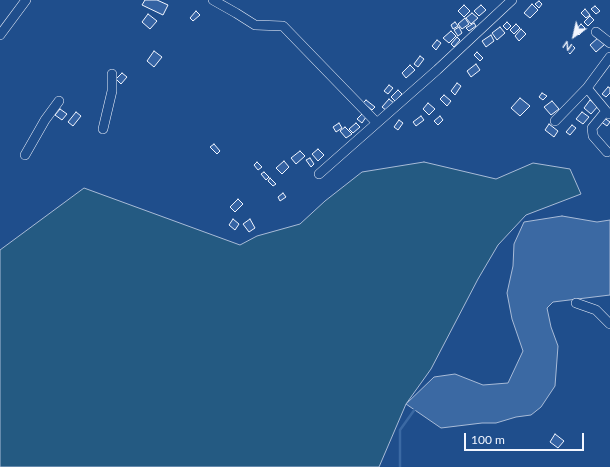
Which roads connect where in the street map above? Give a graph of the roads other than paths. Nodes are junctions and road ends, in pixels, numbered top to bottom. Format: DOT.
graph roads {
  1 [pos="26,0"];
  2 [pos="213,0"];
  3 [pos="512,0"];
  4 [pos="596,32"];
  5 [pos="0,35"];
  6 [pos="610,43"];
  7 [pos="610,57"];
  8 [pos="112,74"];
  9 [pos="587,88"];
  10 [pos="59,101"];
  11 [pos="608,113"];
  12 [pos="555,121"];
  13 [pos="377,123"];
  14 [pos="103,129"];
  15 [pos="607,152"];
  16 [pos="24,155"];
  17 [pos="319,174"];
  18 [pos="576,303"];
  19 [pos="610,324"];
  1 -- 5 [label="street"];
  2 -- 13 [label="street"];
  3 -- 13 [label="street"];
  4 -- 6 [label="street"];
  7 -- 9 [label="street"];
  8 -- 14 [label="street"];
  9 -- 11 [label="street"];
  9 -- 12 [label="street"];
  10 -- 16 [label="street"];
  11 -- 15 [label="street"];
  13 -- 17 [label="street"];
  18 -- 19 [label="street"];
}
